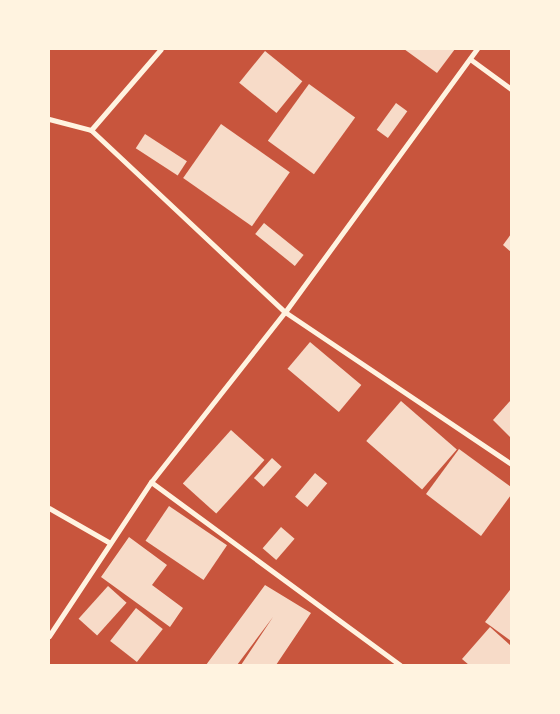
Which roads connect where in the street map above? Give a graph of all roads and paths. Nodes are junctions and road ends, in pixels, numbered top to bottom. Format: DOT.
graph roads {
  1 [pos="161,49"];
  2 [pos="477,49"];
  3 [pos="470,59"];
  4 [pos="511,89"];
  5 [pos="49,119"];
  6 [pos="90,130"];
  7 [pos="285,312"];
  8 [pos="511,464"];
  9 [pos="151,482"];
  10 [pos="49,508"];
  11 [pos="110,543"];
  12 [pos="49,636"];
  13 [pos="400,665"];
  1 -- 6 [label="street"];
  2 -- 3 [label="street"];
  3 -- 4 [label="street"];
  3 -- 7 [label="street"];
  5 -- 6 [label="street"];
  6 -- 7 [label="street"];
  7 -- 8 [label="street"];
  7 -- 9 [label="street"];
  9 -- 11 [label="street"];
  9 -- 13 [label="street"];
  10 -- 11 [label="street"];
  11 -- 12 [label="street"];
}
